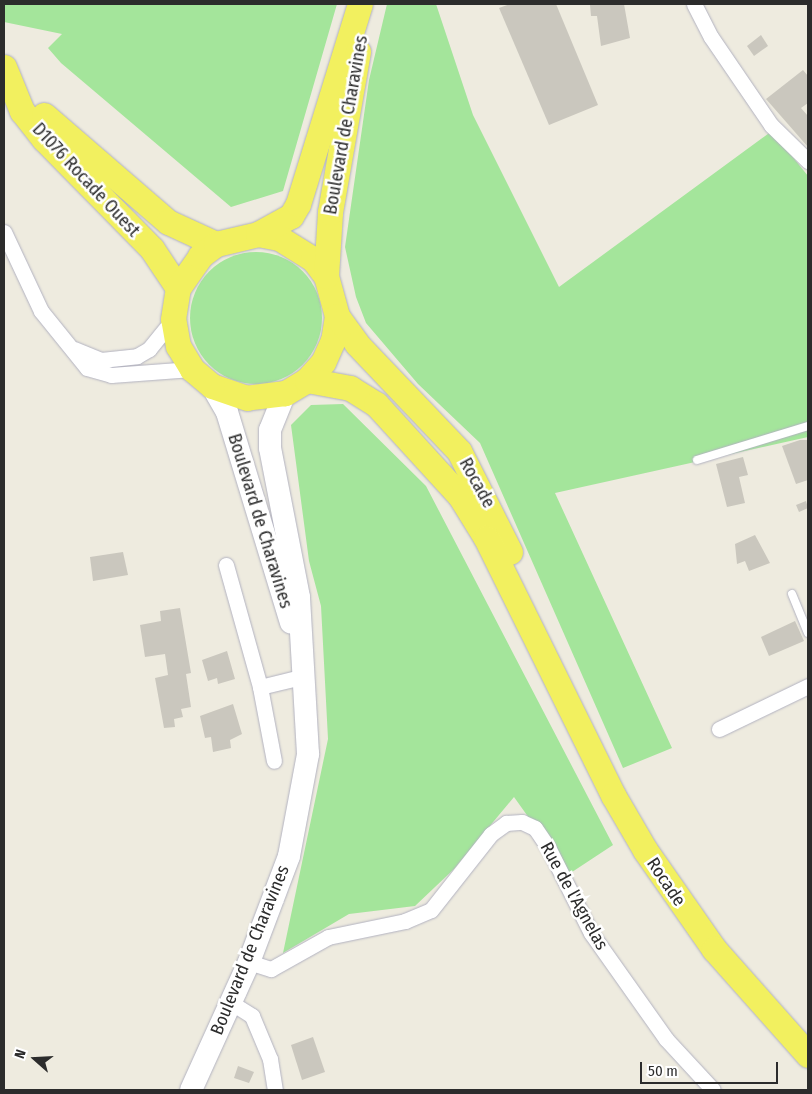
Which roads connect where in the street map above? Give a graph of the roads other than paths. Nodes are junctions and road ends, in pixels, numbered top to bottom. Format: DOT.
graph roads {
  1 [pos="360,4"];
  2 [pos="367,4"];
  3 [pos="694,4"];
  4 [pos="4,67"];
  5 [pos="808,161"];
  6 [pos="4,232"];
  7 [pos="258,234"];
  8 [pos="216,244"];
  9 [pos="326,276"];
  10 [pos="178,288"];
  11 [pos="337,316"];
  12 [pos="173,319"];
  13 [pos="67,346"];
  14 [pos="192,369"];
  15 [pos="306,380"];
  16 [pos="212,386"];
  17 [pos="285,393"];
  18 [pos="808,426"];
  19 [pos="697,460"];
  20 [pos="226,565"];
  21 [pos="792,594"];
  22 [pos="808,633"];
  23 [pos="304,667"];
  24 [pos="560,686"];
  25 [pos="808,686"];
  26 [pos="260,687"];
  27 [pos="718,729"];
  28 [pos="274,761"];
  29 [pos="249,962"];
  30 [pos="230,1002"];
  31 [pos="808,1055"];
  32 [pos="191,1090"];
  33 [pos="275,1090"];
  34 [pos="713,1090"];
  1 -- 7 [label="main road, Boulevard de Charavines"];
  2 -- 9 [label="main road, Boulevard de Charavines"];
  3 -- 5 [label="street"];
  4 -- 8 [label="main road, D1076 Rocade Ouest"];
  4 -- 10 [label="main road, D1076 Rocade Ouest"];
  6 -- 13 [label="street"];
  7 -- 8 [label="main road, Boulevard de Charavines"];
  7 -- 9 [label="main road, Boulevard de Charavines"];
  8 -- 10 [label="main road, Boulevard de Charavines"];
  9 -- 11 [label="main road, Boulevard de Charavines"];
  10 -- 12 [label="main road, Boulevard de Charavines"];
  11 -- 15 [label="main road, Boulevard de Charavines"];
  11 -- 24 [label="main road, Rocade"];
  12 -- 13 [label="street"];
  12 -- 14 [label="main road, Boulevard de Charavines"];
  13 -- 14 [label="street"];
  14 -- 16 [label="main road, Boulevard de Charavines"];
  15 -- 17 [label="main road, Boulevard de Charavines"];
  15 -- 24 [label="main road, Rocade"];
  16 -- 17 [label="main road, Boulevard de Charavines"];
  16 -- 23 [label="main road, Boulevard de Charavines"];
  17 -- 23 [label="main road, Boulevard de Charavines"];
  18 -- 19 [label="lane"];
  20 -- 26 [label="street"];
  21 -- 22 [label="lane"];
  23 -- 26 [label="street"];
  23 -- 29 [label="main road, Boulevard de Charavines"];
  24 -- 31 [label="main road, Rocade"];
  25 -- 27 [label="street"];
  26 -- 28 [label="street"];
  29 -- 30 [label="main road, Boulevard de Charavines"];
  29 -- 34 [label="street, Rue de l'Agnelas"];
  30 -- 32 [label="main road, Boulevard de Charavines"];
  30 -- 33 [label="street"];
}
